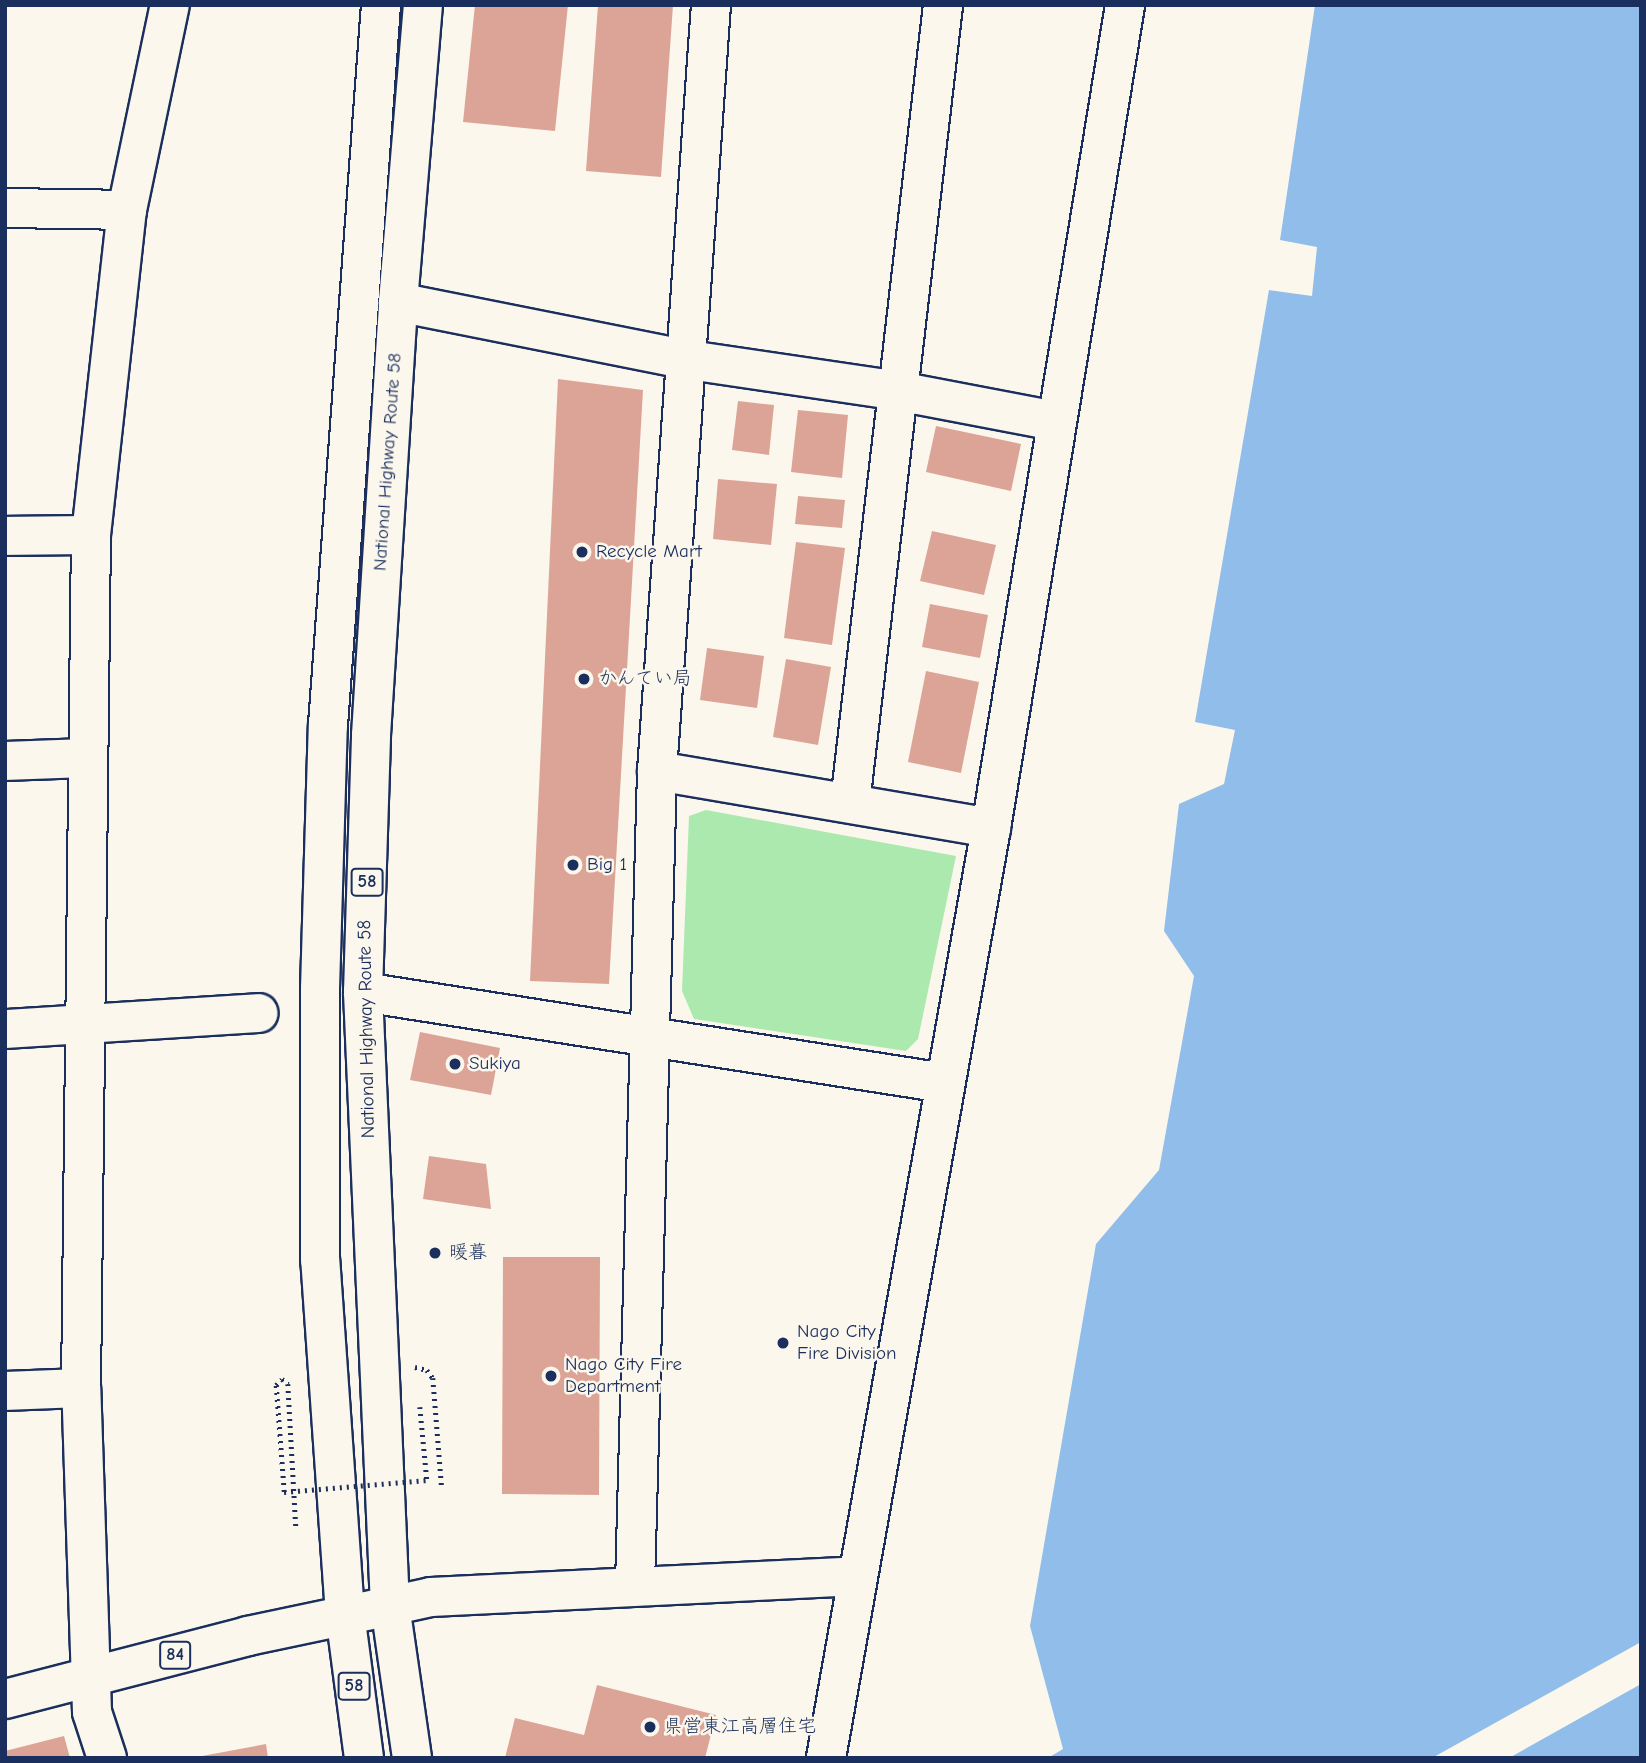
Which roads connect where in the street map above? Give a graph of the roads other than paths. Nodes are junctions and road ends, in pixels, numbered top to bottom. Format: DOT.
graph roads {
  1 [pos="170,5"];
  2 [pos="381,5"];
  3 [pos="423,5"];
  4 [pos="711,5"];
  5 [pos="943,5"];
  6 [pos="1125,5"];
  7 [pos="5,208"];
  8 [pos="127,210"];
  9 [pos="398,302"];
  10 [pos="689,360"];
  11 [pos="898,391"];
  12 [pos="1055,421"];
  13 [pos="91,535"];
  14 [pos="5,536"];
  15 [pos="87,758"];
  16 [pos="5,761"];
  17 [pos="657,771"];
  18 [pos="850,803"];
  19 [pos="991,828"];
  20 [pos="363,992"];
  21 [pos="258,1013"];
  22 [pos="86,1022"];
  23 [pos="5,1029"];
  24 [pos="650,1038"];
  25 [pos="944,1083"];
  26 [pos="81,1388"];
  27 [pos="5,1391"];
  28 [pos="857,1576"];
  29 [pos="635,1585"];
  30 [pos="390,1606"];
  31 [pos="345,1614"];
  32 [pos="92,1677"];
  33 [pos="5,1699"];
  34 [pos="107,1758"];
  35 [pos="364,1758"];
  36 [pos="412,1758"];
  37 [pos="826,1758"];
  1 -- 8 [label="main road"];
  2 -- 31 [label="main road, 58"];
  3 -- 9 [label="main road, National Highway Route 58 / 58"];
  4 -- 10 [label="main road"];
  5 -- 11 [label="main road"];
  6 -- 12 [label="main road"];
  7 -- 8 [label="main road"];
  8 -- 13 [label="main road"];
  9 -- 10 [label="main road"];
  9 -- 20 [label="main road, National Highway Route 58 / 58"];
  10 -- 11 [label="main road"];
  10 -- 17 [label="main road"];
  11 -- 12 [label="main road"];
  11 -- 18 [label="main road"];
  12 -- 19 [label="main road"];
  13 -- 14 [label="main road"];
  13 -- 15 [label="main road"];
  15 -- 16 [label="main road"];
  15 -- 22 [label="main road"];
  17 -- 18 [label="main road"];
  17 -- 24 [label="main road"];
  18 -- 19 [label="main road"];
  19 -- 25 [label="main road"];
  20 -- 24 [label="main road"];
  20 -- 30 [label="main road, National Highway Route 58 / 58"];
  21 -- 22 [label="main road"];
  22 -- 23 [label="main road"];
  22 -- 26 [label="main road"];
  24 -- 25 [label="main road"];
  24 -- 29 [label="main road"];
  25 -- 28 [label="main road"];
  26 -- 27 [label="main road"];
  26 -- 32 [label="main road"];
  28 -- 29 [label="main road"];
  28 -- 37 [label="main road"];
  29 -- 30 [label="main road"];
  30 -- 31 [label="main road, 84"];
  30 -- 36 [label="main road, National Highway Route 58 / 58"];
  31 -- 32 [label="main road, 84"];
  31 -- 35 [label="main road, 58"];
  32 -- 33 [label="main road, 84"];
  32 -- 34 [label="main road"];
}
